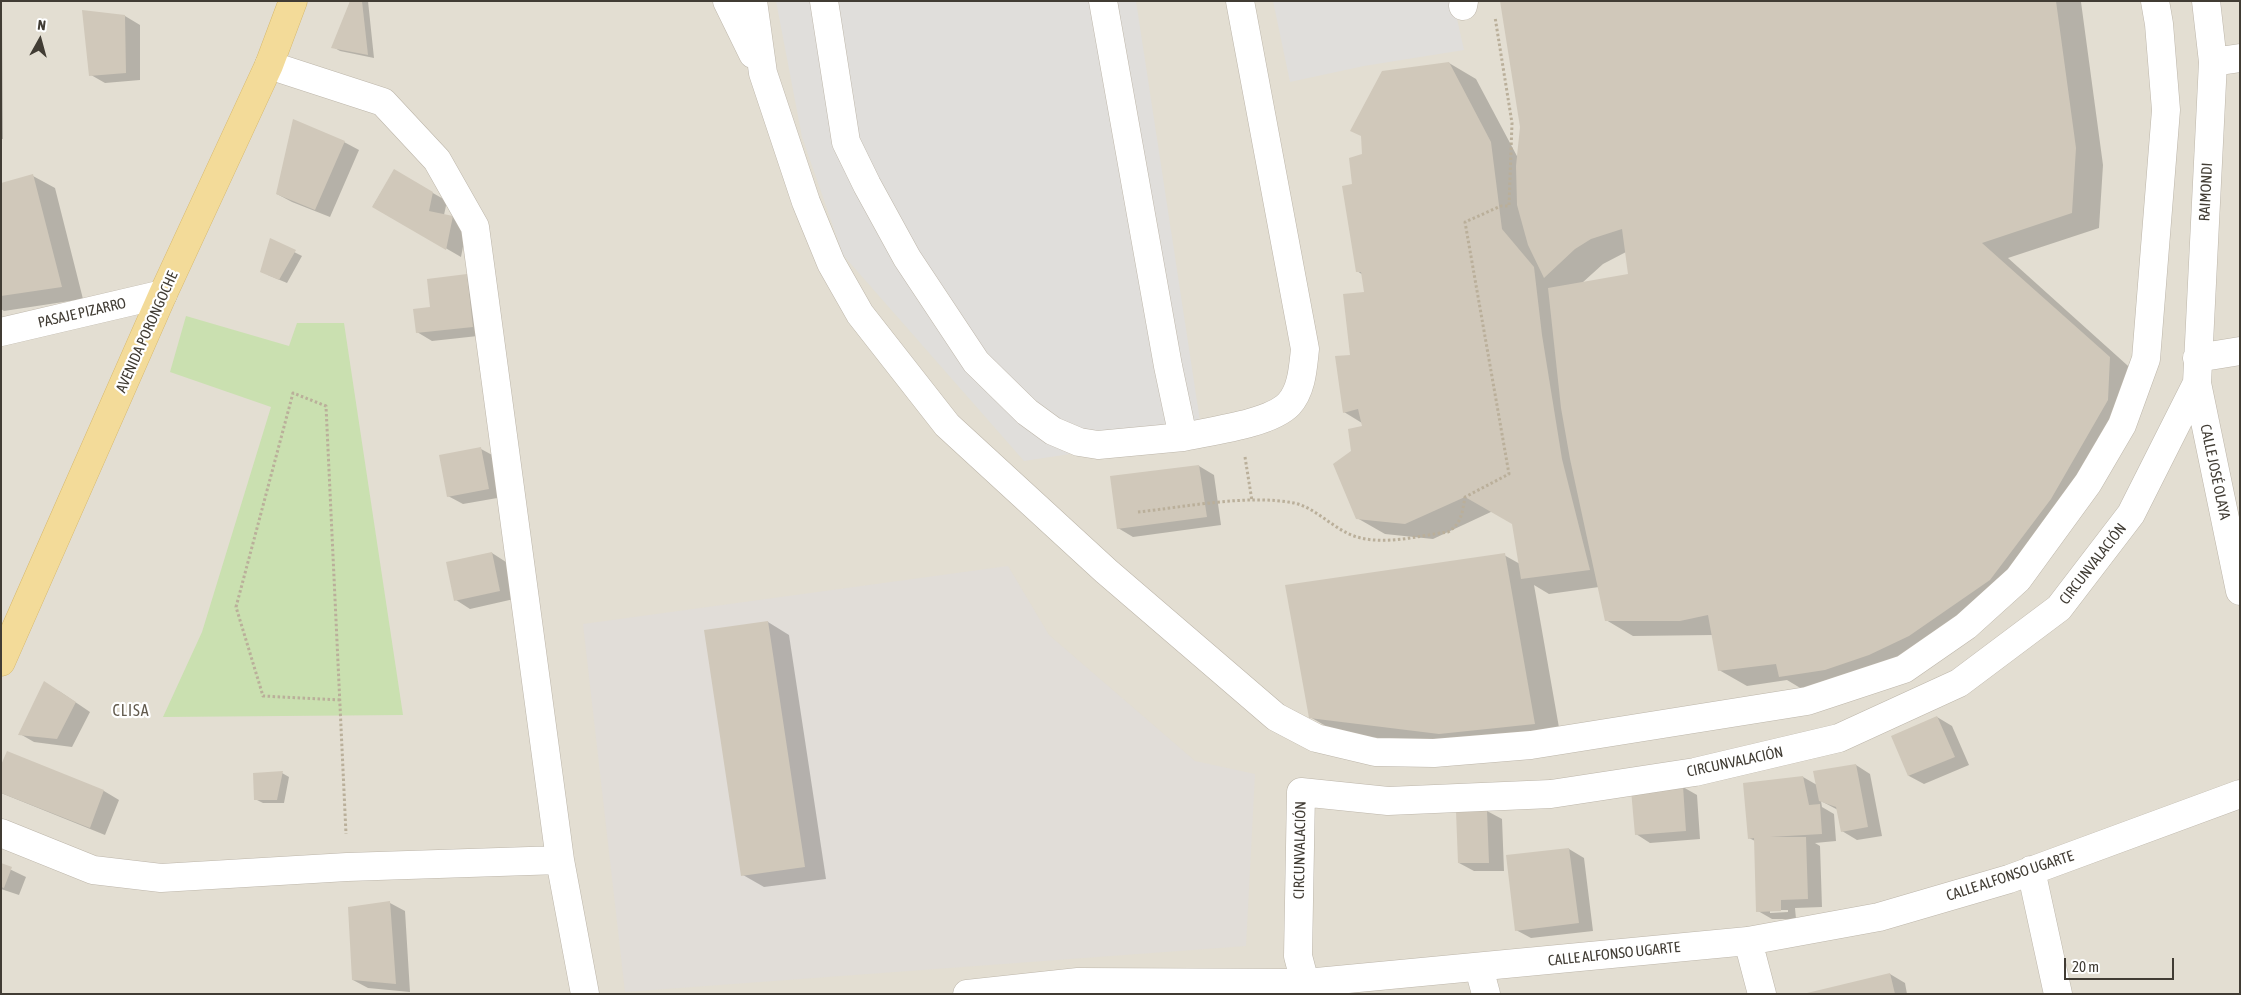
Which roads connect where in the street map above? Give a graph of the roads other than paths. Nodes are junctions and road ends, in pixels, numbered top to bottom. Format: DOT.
graph roads {
  1 [pos="293,1"];
  2 [pos="727,1"];
  3 [pos="753,1"];
  4 [pos="824,1"];
  5 [pos="1103,1"];
  6 [pos="1240,1"];
  7 [pos="2155,1"];
  8 [pos="2206,1"];
  9 [pos="2240,58"];
  10 [pos="2213,62"];
  11 [pos="269,65"];
  12 [pos="763,73"];
  13 [pos="163,294"];
  14 [pos="1,332"];
  15 [pos="2240,351"];
  16 [pos="2197,371"];
  17 [pos="1183,438"];
  18 [pos="2240,591"];
  19 [pos="3,653"];
  20 [pos="2240,794"];
  21 [pos="1,833"];
  22 [pos="560,860"];
  23 [pos="2031,870"];
  24 [pos="1748,941"];
  25 [pos="1479,968"];
  26 [pos="1078,988"];
  27 [pos="1307,988"];
  28 [pos="585,994"];
  29 [pos="967,994"];
  30 [pos="1486,994"];
  31 [pos="1762,994"];
  32 [pos="2058,994"];
  1 -- 11 [label="main road, AVENIDA PORONGOCHE"];
  2 -- 12 [label="street"];
  3 -- 12 [label="street"];
  4 -- 17 [label="street"];
  5 -- 17 [label="street"];
  6 -- 17 [label="street"];
  7 -- 12 [label="street"];
  8 -- 10 [label="street, RAIMONDI"];
  9 -- 10 [label="street"];
  10 -- 16 [label="street, RAIMONDI"];
  11 -- 13 [label="main road, AVENIDA PORONGOCHE"];
  11 -- 22 [label="street"];
  13 -- 14 [label="street, PASAJE PIZARRO"];
  13 -- 19 [label="main road, AVENIDA PORONGOCHE"];
  15 -- 16 [label="street"];
  16 -- 18 [label="street, CALLE JOSÉ OLAYA"];
  16 -- 27 [label="street, CIRCUNVALACIÓN"];
  20 -- 23 [label="street, CALLE ALFONSO UGARTE"];
  21 -- 22 [label="street"];
  22 -- 28 [label="street"];
  23 -- 24 [label="street, CALLE ALFONSO UGARTE"];
  23 -- 32 [label="street"];
  24 -- 25 [label="street, CALLE ALFONSO UGARTE"];
  24 -- 31 [label="street"];
  25 -- 27 [label="street, CALLE ALFONSO UGARTE"];
  25 -- 30 [label="street"];
  26 -- 27 [label="street, CALLE ALFONSO UGARTE"];
  26 -- 29 [label="street, CALLE ALFONSO UGARTE"];
}
